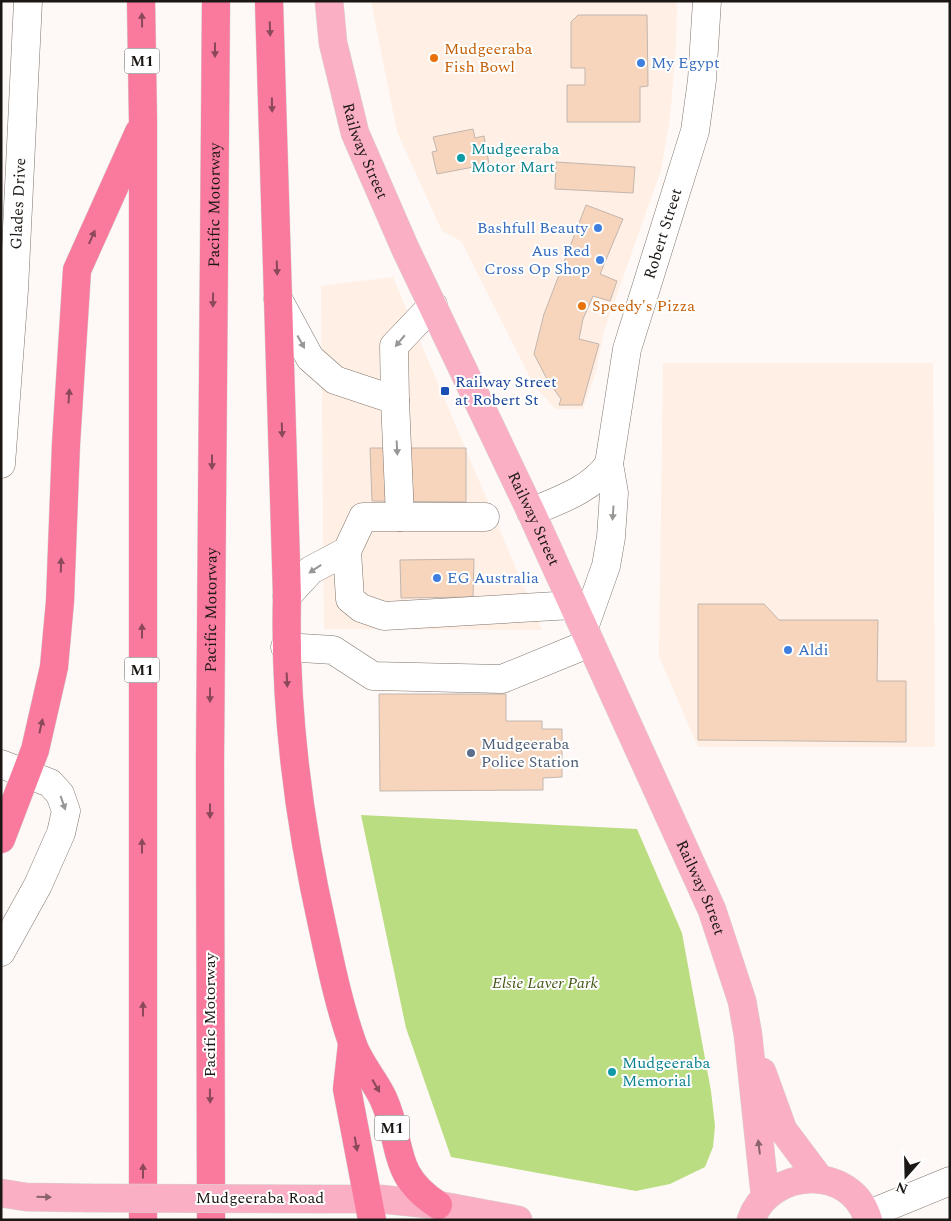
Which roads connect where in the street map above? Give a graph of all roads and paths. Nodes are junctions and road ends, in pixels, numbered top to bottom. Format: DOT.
graph roads {
  1 [pos="28,1"];
  2 [pos="141,1"];
  3 [pos="216,1"];
  4 [pos="269,1"];
  5 [pos="329,1"];
  6 [pos="707,1"];
  7 [pos="143,121"];
  8 [pos="278,299"];
  9 [pos="433,305"];
  10 [pos="395,400"];
  11 [pos="1,464"];
  12 [pos="610,464"];
  13 [pos="531,512"];
  14 [pos="400,517"];
  15 [pos="485,517"];
  16 [pos="347,551"];
  17 [pos="287,596"];
  18 [pos="582,625"];
  19 [pos="285,647"];
  20 [pos="1,764"];
  21 [pos="28,773"];
  22 [pos="1,839"];
  23 [pos="1,952"];
  24 [pos="748,1036"];
  25 [pos="352,1044"];
  26 [pos="819,1178"];
  27 [pos="950,1181"];
  28 [pos="1,1193"];
  29 [pos="438,1205"];
  30 [pos="369,1209"];
  31 [pos="751,1211"];
  32 [pos="868,1217"];
  33 [pos="143,1220"];
  34 [pos="211,1220"];
  35 [pos="518,1220"];
  1 -- 11 [label="street, Glades Drive"];
  7 -- 2 [label="highway, M1, one-way"];
  3 -- 34 [label="highway, Pacific Motorway, one-way"];
  4 -- 8 [label="highway, M1, one-way"];
  5 -- 9 [label="main road, Railway Street"];
  6 -- 12 [label="street, Robert Street"];
  21 -- 7 [label="highway, M1, one-way"];
  33 -- 7 [label="highway, M1, one-way"];
  8 -- 10 [label="street, one-way"];
  8 -- 17 [label="highway, M1, one-way"];
  9 -- 10 [label="street, one-way"];
  9 -- 13 [label="main road, Railway Street"];
  10 -- 14 [label="street, one-way"];
  12 -- 13 [label="street"];
  12 -- 18 [label="street, Robert Street, one-way"];
  13 -- 18 [label="main road, Railway Street"];
  14 -- 15 [label="street"];
  14 -- 16 [label="street"];
  16 -- 17 [label="street, one-way"];
  16 -- 18 [label="street"];
  17 -- 19 [label="highway, M1"];
  18 -- 19 [label="street"];
  18 -- 24 [label="main road, Railway Street"];
  19 -- 25 [label="highway, M1, one-way"];
  20 -- 21 [label="street"];
  21 -- 22 [label="highway, M1"];
  21 -- 23 [label="street, one-way"];
  24 -- 26 [label="main road, Railway Street"];
  31 -- 24 [label="main road, Railway Street, one-way"];
  25 -- 29 [label="highway, M1, one-way"];
  25 -- 30 [label="highway, M1, one-way"];
  26 -- 31 [label="main road"];
  26 -- 32 [label="main road"];
  27 -- 32 [label="street"];
  28 -- 30 [label="main road, Mudgeeraba Road, one-way, bridge"];
  29 -- 30 [label="main road, Mudgeeraba Road"];
  29 -- 35 [label="main road, Mudgeeraba Road"];
}
